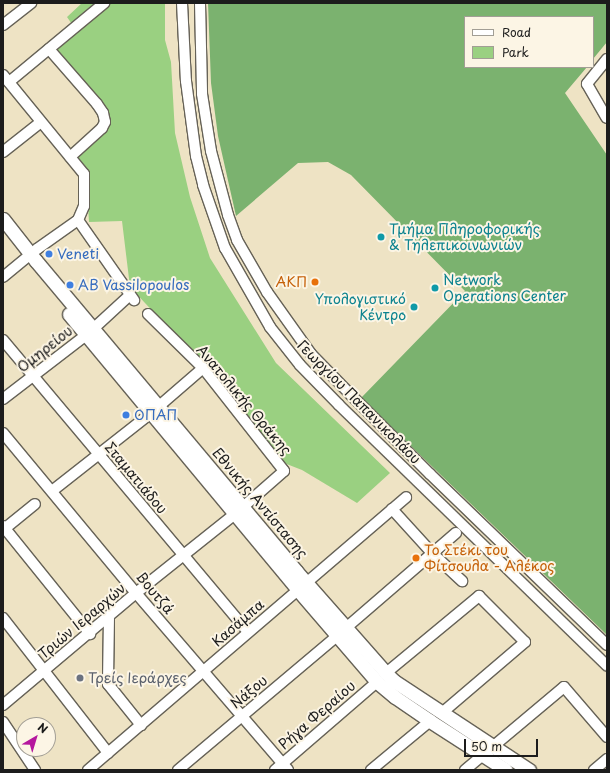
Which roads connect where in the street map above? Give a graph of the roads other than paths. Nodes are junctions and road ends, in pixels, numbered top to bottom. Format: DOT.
graph roads {
  1 [pos="31,3"];
  2 [pos="104,3"];
  3 [pos="182,3"];
  4 [pos="200,3"];
  5 [pos="3,25"];
  6 [pos="49,49"];
  7 [pos="607,59"];
  8 [pos="6,78"];
  9 [pos="607,118"];
  10 [pos="41,122"];
  11 [pos="3,152"];
  12 [pos="70,157"];
  13 [pos="3,219"];
  14 [pos="78,220"];
  15 [pos="3,234"];
  16 [pos="27,257"];
  17 [pos="3,277"];
  18 [pos="148,314"];
  19 [pos="89,332"];
  20 [pos="3,340"];
  21 [pos="203,368"];
  22 [pos="33,376"];
  23 [pos="3,399"];
  24 [pos="154,410"];
  25 [pos="3,432"];
  26 [pos="98,455"];
  27 [pos="284,471"];
  28 [pos="52,491"];
  29 [pos="406,497"];
  30 [pos="35,504"];
  31 [pos="392,509"];
  32 [pos="239,511"];
  33 [pos="4,528"];
  34 [pos="456,533"];
  35 [pos="433,554"];
  36 [pos="183,556"];
  37 [pos="462,581"];
  38 [pos="302,586"];
  39 [pos="136,593"];
  40 [pos="109,617"];
  41 [pos="3,618"];
  42 [pos="342,631"];
  43 [pos="248,632"];
  44 [pos="90,634"];
  45 [pos="607,644"];
  46 [pos="607,666"];
  47 [pos="44,671"];
  48 [pos="203,671"];
  49 [pos="381,678"];
  50 [pos="3,705"];
  51 [pos="442,714"];
  52 [pos="242,716"];
  53 [pos="430,721"];
  54 [pos="3,722"];
  55 [pos="141,725"];
  56 [pos="607,737"];
  57 [pos="487,751"];
  58 [pos="108,753"];
  59 [pos="607,759"];
  60 [pos="282,768"];
  61 [pos="504,769"];
  62 [pos="35,770"];
  63 [pos="88,770"];
  64 [pos="178,770"];
  65 [pos="370,770"];
  66 [pos="465,770"];
  67 [pos="529,770"];
  68 [pos="594,770"];
  1 -- 5 [label="street"];
  2 -- 6 [label="street"];
  3 -- 46 [label="street, Γεωργίου Παπανικολάου"];
  4 -- 45 [label="street, Γεωργίου Παπανικολάου"];
  6 -- 8 [label="street"];
  6 -- 12 [label="street"];
  7 -- 9 [label="street"];
  8 -- 10 [label="street"];
  10 -- 11 [label="street"];
  10 -- 12 [label="street"];
  12 -- 14 [label="street"];
  13 -- 16 [label="main road, Εθνικής Αντίστασης"];
  14 -- 16 [label="street"];
  14 -- 19 [label="street, Ομηρείου"];
  15 -- 16 [label="main road, Εθνικής Αντίστασης"];
  16 -- 17 [label="street"];
  16 -- 19 [label="main road, Εθνικής Αντίστασης"];
  18 -- 21 [label="street, Ανατολικής Θράκης"];
  19 -- 22 [label="street, Ομηρείου"];
  19 -- 24 [label="main road, Εθνικής Αντίστασης"];
  20 -- 22 [label="street, Σταματιάδου"];
  21 -- 24 [label="street"];
  21 -- 27 [label="street, Ανατολικής Θράκης"];
  22 -- 23 [label="street, Ομηρείου"];
  22 -- 26 [label="street, Σταματιάδου"];
  24 -- 26 [label="street"];
  24 -- 32 [label="main road, Εθνικής Αντίστασης"];
  25 -- 28 [label="street, Βουτζά"];
  26 -- 28 [label="street"];
  26 -- 36 [label="street, Σταματιάδου"];
  27 -- 32 [label="street, Τριών Ιεραρχών"];
  28 -- 39 [label="street, Βουτζά"];
  29 -- 31 [label="street, Κασάμπα"];
  30 -- 33 [label="street"];
  31 -- 35 [label="street"];
  31 -- 38 [label="street, Κασάμπα"];
  32 -- 36 [label="street, Τριών Ιεραρχών"];
  32 -- 38 [label="main road, Εθνικής Αντίστασης"];
  33 -- 44 [label="street"];
  34 -- 35 [label="street, Νάξου"];
  35 -- 37 [label="street"];
  35 -- 42 [label="street, Νάξου"];
  36 -- 39 [label="street, Τριών Ιεραρχών"];
  36 -- 43 [label="street, Σταματιάδου"];
  38 -- 42 [label="main road, Εθνικής Αντίστασης"];
  38 -- 43 [label="street, Κασάμπα"];
  39 -- 40 [label="street, Τριών Ιεραρχών"];
  39 -- 48 [label="street, Βουτζά"];
  40 -- 44 [label="street, Τριών Ιεραρχών"];
  40 -- 55 [label="street"];
  41 -- 47 [label="street"];
  42 -- 49 [label="main road, Εθνικής Αντίστασης"];
  42 -- 52 [label="street, Νάξου"];
  43 -- 48 [label="street, Κασάμπα"];
  44 -- 47 [label="street, Τριών Ιεραρχών"];
  47 -- 50 [label="street, Τριών Ιεραρχών"];
  47 -- 58 [label="street"];
  48 -- 52 [label="street, Βουτζά"];
  48 -- 55 [label="street, Κασάμπα"];
  49 -- 51 [label="main road, Εθνικής Αντίστασης"];
  49 -- 51 [label="street, Ρήγα Φεραίου"];
  49 -- 53 [label="main road, Εθνικής Αντίστασης"];
  49 -- 60 [label="street, Ρήγα Φεραίου"];
  51 -- 57 [label="main road, Εθνικής Αντίστασης"];
  52 -- 60 [label="street, Βουτζά"];
  52 -- 64 [label="street, Νάξου"];
  53 -- 57 [label="main road, Εθνικής Αντίστασης"];
  53 -- 65 [label="street"];
  54 -- 62 [label="street"];
  55 -- 58 [label="street, Κασάμπα"];
  56 -- 57 [label="street"];
  57 -- 61 [label="main road, Εθνικής Αντίστασης"];
  57 -- 66 [label="street"];
  57 -- 67 [label="main road, Εθνικής Αντίστασης"];
  58 -- 63 [label="street, Κασάμπα"];
  59 -- 68 [label="street"];
}
